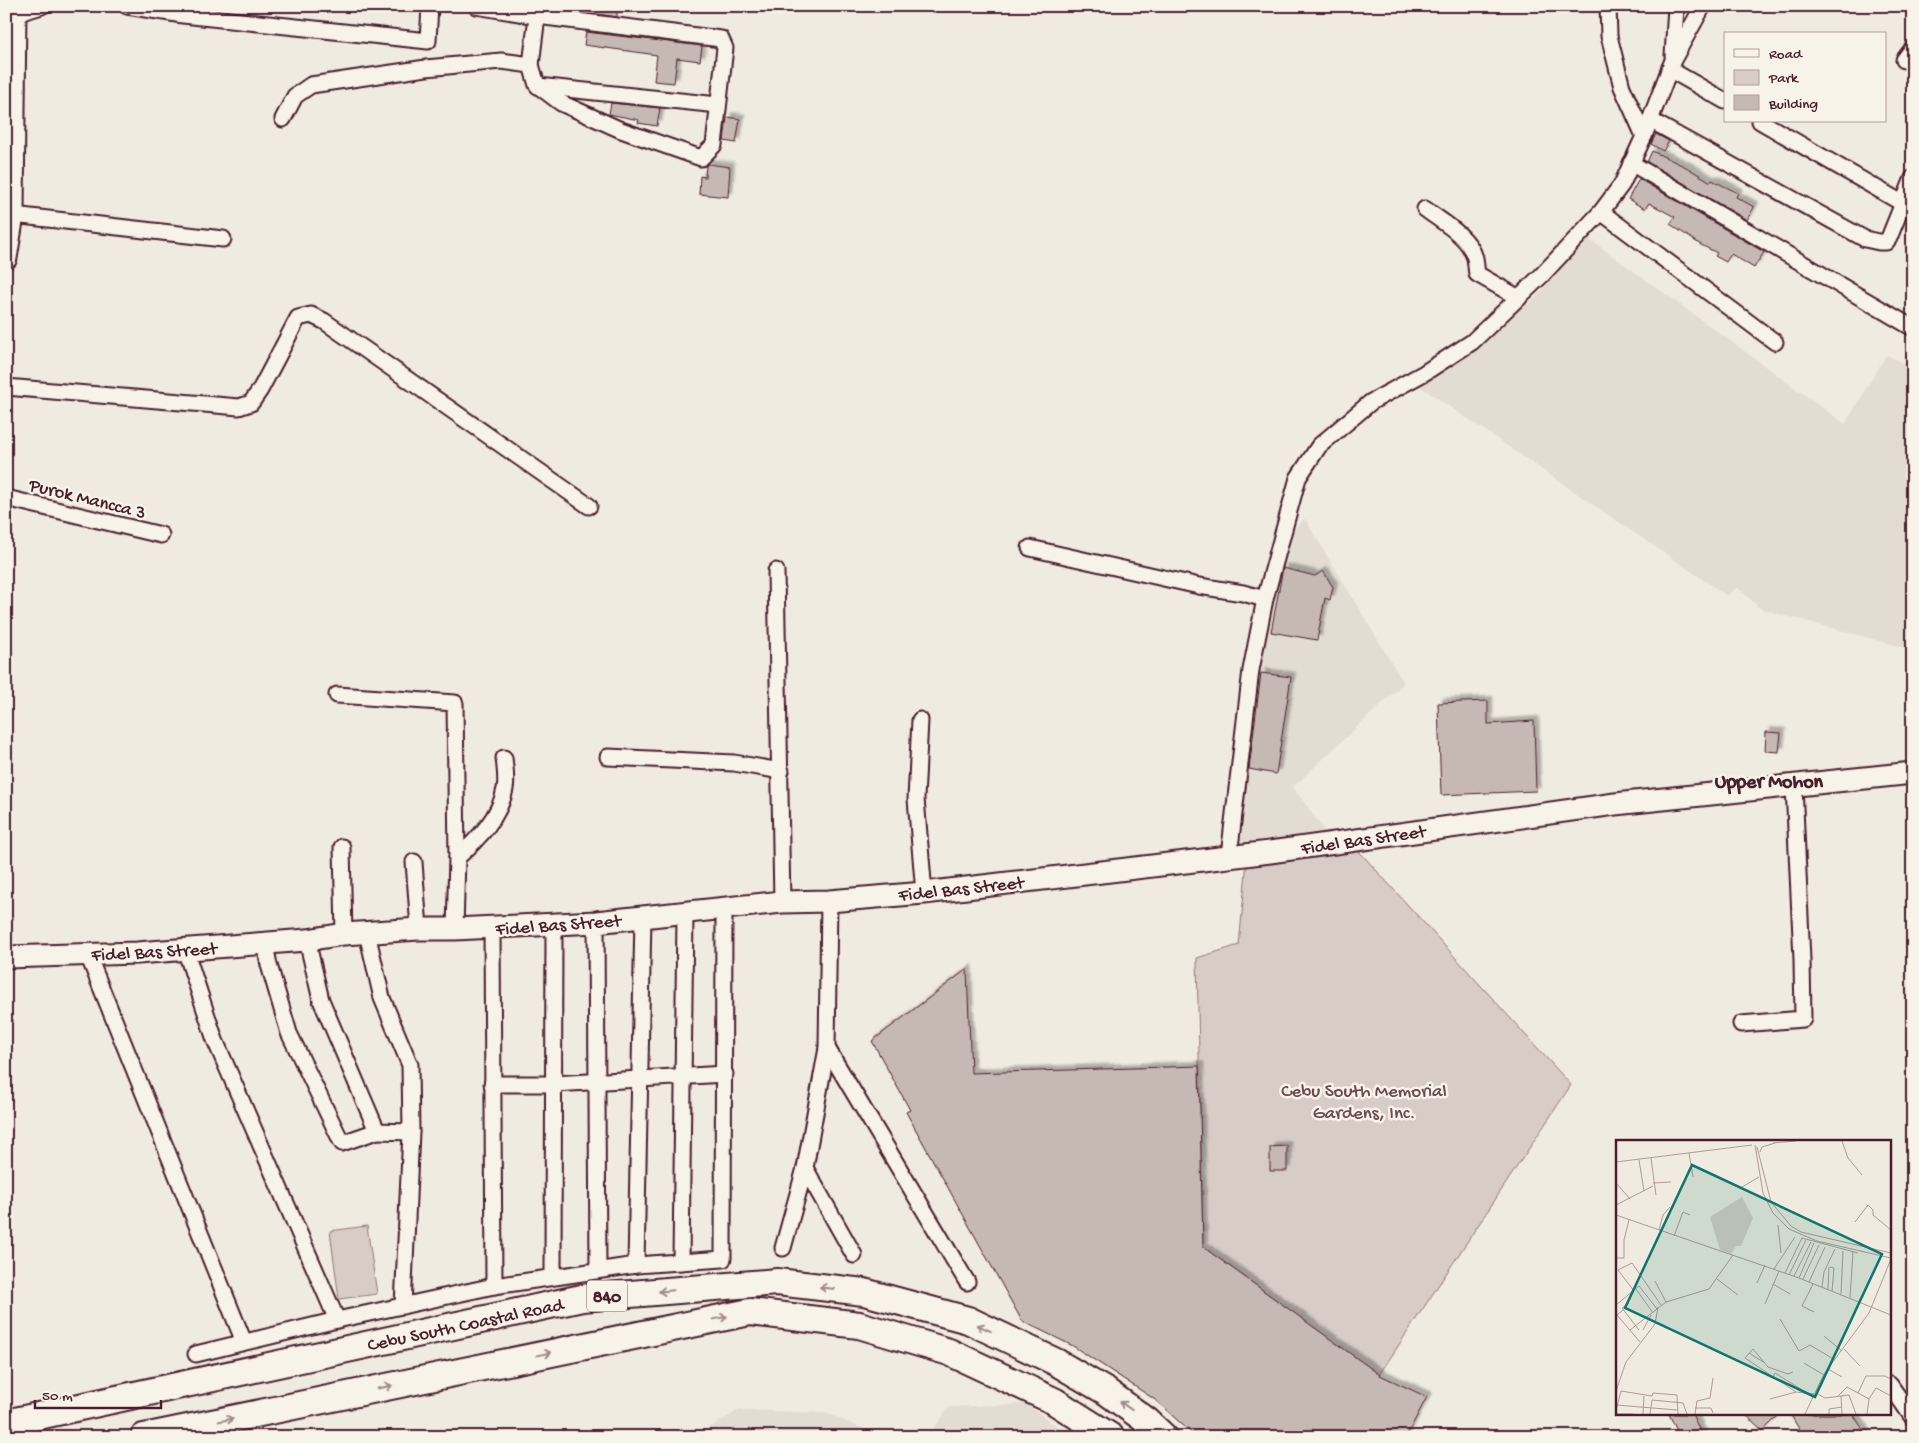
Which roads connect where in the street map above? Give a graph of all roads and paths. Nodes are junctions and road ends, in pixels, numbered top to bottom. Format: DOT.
graph roads {
  1 [pos="42,6"];
  2 [pos="127,6"];
  3 [pos="430,6"];
  4 [pos="476,6"];
  5 [pos="1608,6"];
  6 [pos="1676,6"];
  7 [pos="1702,6"];
  8 [pos="537,16"];
  9 [pos="12,22"];
  10 [pos="428,41"];
  11 [pos="1671,64"];
  12 [pos="531,65"];
  13 [pos="426,68"];
  14 [pos="537,85"];
  15 [pos="1724,100"];
  16 [pos="718,105"];
  17 [pos="282,119"];
  18 [pos="1650,120"];
  19 [pos="1762,122"];
  20 [pos="1644,136"];
  21 [pos="1631,163"];
  22 [pos="1913,178"];
  23 [pos="1902,203"];
  24 [pos="1425,209"];
  25 [pos="1601,212"];
  26 [pos="13,215"];
  27 [pos="223,239"];
  28 [pos="6,258"];
  29 [pos="1519,298"];
  30 [pos="1913,328"];
  31 [pos="1775,342"];
  32 [pos="6,387"];
  33 [pos="6,498"];
  34 [pos="589,506"];
  35 [pos="161,535"];
  36 [pos="1030,548"];
  37 [pos="776,571"];
  38 [pos="1265,599"];
  39 [pos="337,695"];
  40 [pos="920,720"];
  41 [pos="608,757"];
  42 [pos="504,758"];
  43 [pos="781,771"];
  44 [pos="1913,773"];
  45 [pos="1794,786"];
  46 [pos="342,847"];
  47 [pos="1229,856"];
  48 [pos="457,858"];
  49 [pos="414,862"];
  50 [pos="924,892"];
  51 [pos="829,901"];
  52 [pos="782,902"];
  53 [pos="724,909"];
  54 [pos="685,912"];
  55 [pos="643,917"];
  56 [pos="596,922"];
  57 [pos="554,924"];
  58 [pos="492,927"];
  59 [pos="420,929"];
  60 [pos="455,929"];
  61 [pos="367,933"];
  62 [pos="344,934"];
  63 [pos="307,940"];
  64 [pos="265,944"];
  65 [pos="185,949"];
  66 [pos="88,955"];
  67 [pos="6,957"];
  68 [pos="1741,1024"];
  69 [pos="827,1048"];
  70 [pos="725,1074"];
  71 [pos="682,1076"];
  72 [pos="639,1078"];
  73 [pos="598,1081"];
  74 [pos="492,1084"];
  75 [pos="554,1084"];
  76 [pos="377,1131"];
  77 [pos="411,1132"];
  78 [pos="805,1168"];
  79 [pos="783,1248"];
  80 [pos="854,1255"];
  81 [pos="681,1262"];
  82 [pos="636,1265"];
  83 [pos="598,1269"];
  84 [pos="553,1276"];
  85 [pos="532,1281"];
  86 [pos="967,1282"];
  87 [pos="494,1286"];
  88 [pos="404,1306"];
  89 [pos="537,1307"];
  90 [pos="337,1320"];
  91 [pos="244,1342"];
  92 [pos="196,1354"];
  93 [pos="1892,1388"];
  94 [pos="1913,1418"];
  95 [pos="6,1423"];
  96 [pos="144,1437"];
  97 [pos="1111,1437"];
  98 [pos="1164,1437"];
  1 -- 9 [label="street"];
  2 -- 10 [label="street"];
  3 -- 10 [label="street"];
  4 -- 8 [label="street"];
  5 -- 20 [label="street"];
  6 -- 11 [label="street"];
  7 -- 11 [label="street"];
  8 -- 12 [label="street"];
  8 -- 16 [label="street"];
  9 -- 26 [label="street"];
  10 -- 13 [label="street"];
  11 -- 15 [label="street"];
  11 -- 18 [label="street"];
  12 -- 13 [label="street"];
  12 -- 14 [label="street"];
  13 -- 17 [label="street"];
  14 -- 16 [label="street"];
  14 -- 16 [label="street"];
  18 -- 20 [label="street"];
  18 -- 23 [label="street"];
  19 -- 23 [label="street"];
  20 -- 21 [label="street"];
  21 -- 25 [label="street"];
  21 -- 30 [label="street"];
  22 -- 23 [label="street"];
  24 -- 29 [label="street"];
  25 -- 29 [label="street"];
  25 -- 31 [label="street"];
  26 -- 27 [label="street"];
  26 -- 28 [label="street"];
  29 -- 38 [label="street"];
  32 -- 34 [label="street"];
  33 -- 35 [label="street, Purok Mancca 3"];
  36 -- 38 [label="street"];
  37 -- 43 [label="street"];
  38 -- 47 [label="street"];
  39 -- 48 [label="street"];
  40 -- 50 [label="street"];
  41 -- 43 [label="street"];
  42 -- 48 [label="street"];
  43 -- 52 [label="street"];
  44 -- 45 [label="street, Fidel Bas Street"];
  45 -- 47 [label="street, Fidel Bas Street"];
  45 -- 68 [label="street"];
  46 -- 62 [label="street"];
  47 -- 50 [label="street, Fidel Bas Street"];
  48 -- 60 [label="street"];
  49 -- 59 [label="street"];
  50 -- 51 [label="street, Fidel Bas Street"];
  51 -- 52 [label="street, Fidel Bas Street"];
  51 -- 69 [label="street"];
  52 -- 53 [label="street, Fidel Bas Street"];
  53 -- 54 [label="street, Fidel Bas Street"];
  53 -- 70 [label="street"];
  54 -- 55 [label="street, Fidel Bas Street"];
  54 -- 71 [label="street"];
  55 -- 56 [label="street, Fidel Bas Street"];
  55 -- 72 [label="street"];
  56 -- 57 [label="street, Fidel Bas Street"];
  56 -- 73 [label="street"];
  57 -- 58 [label="street, Fidel Bas Street"];
  57 -- 75 [label="street"];
  58 -- 60 [label="street, Fidel Bas Street"];
  58 -- 74 [label="street"];
  59 -- 60 [label="street, Fidel Bas Street"];
  59 -- 61 [label="street, Fidel Bas Street"];
  61 -- 62 [label="street, Fidel Bas Street"];
  61 -- 77 [label="street"];
  62 -- 63 [label="street, Fidel Bas Street"];
  63 -- 64 [label="street, Fidel Bas Street"];
  63 -- 76 [label="street"];
  64 -- 65 [label="street, Fidel Bas Street"];
  64 -- 76 [label="street"];
  65 -- 66 [label="street, Fidel Bas Street"];
  65 -- 90 [label="street"];
  66 -- 67 [label="street, Fidel Bas Street"];
  66 -- 91 [label="street"];
  69 -- 78 [label="street"];
  69 -- 86 [label="street"];
  70 -- 71 [label="street"];
  70 -- 81 [label="street"];
  71 -- 72 [label="street"];
  71 -- 81 [label="street"];
  72 -- 73 [label="street"];
  72 -- 82 [label="street"];
  73 -- 75 [label="street"];
  73 -- 83 [label="street"];
  74 -- 75 [label="street"];
  74 -- 87 [label="street"];
  75 -- 84 [label="street"];
  76 -- 77 [label="street"];
  77 -- 88 [label="street"];
  78 -- 79 [label="street"];
  78 -- 80 [label="street"];
  81 -- 82 [label="street"];
  82 -- 83 [label="street"];
  83 -- 84 [label="street"];
  84 -- 85 [label="street"];
  85 -- 87 [label="street"];
  85 -- 89 [label="street"];
  87 -- 88 [label="street"];
  88 -- 90 [label="street"];
  89 -- 95 [label="highway, Cebu South Coastal Road / 840"];
  98 -- 89 [label="highway, Cebu South Coastal Road / 840, one-way"];
  90 -- 91 [label="street"];
  91 -- 92 [label="street"];
  93 -- 94 [label="street"];
  96 -- 97 [label="highway, 840, one-way"];
}
